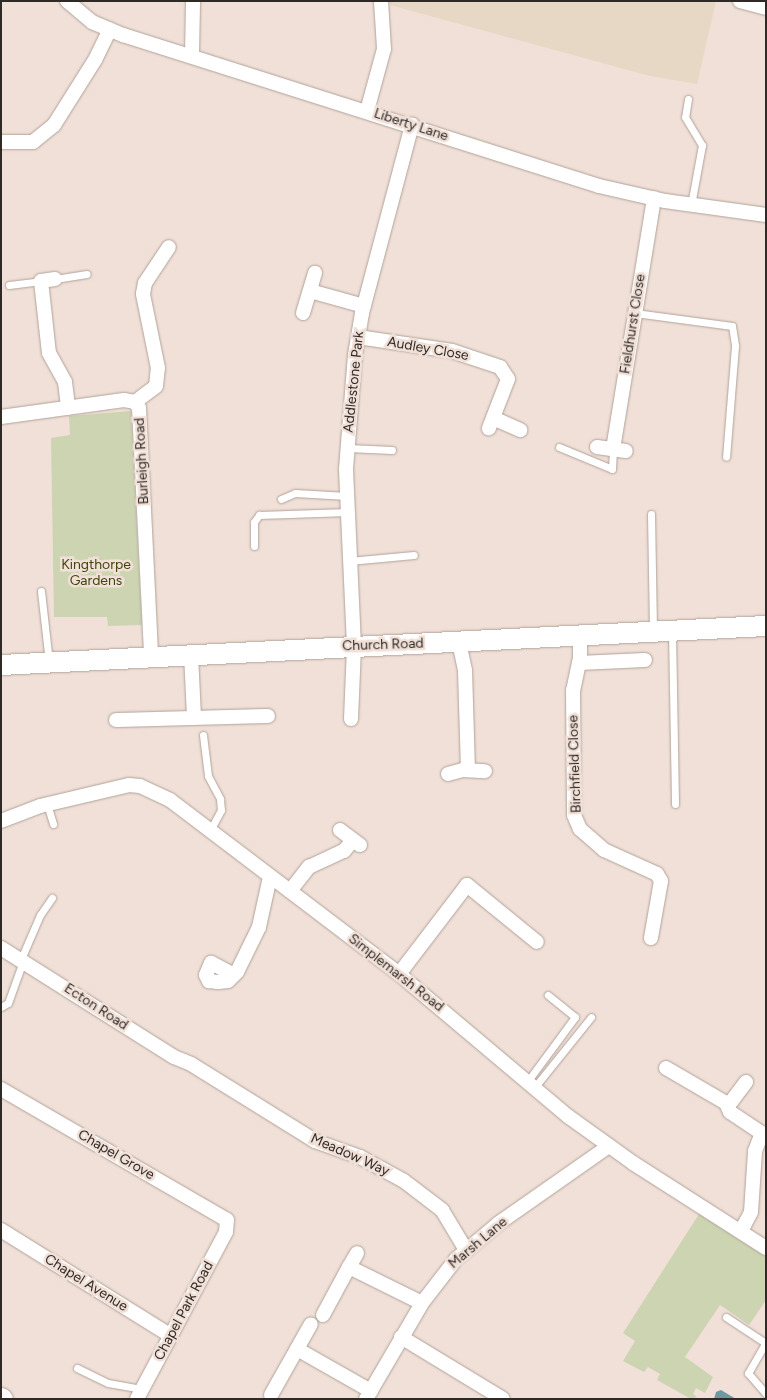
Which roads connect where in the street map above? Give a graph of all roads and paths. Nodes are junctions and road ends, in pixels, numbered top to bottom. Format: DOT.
graph roads {
  1 [pos="67,1"];
  2 [pos="193,1"];
  3 [pos="381,1"];
  4 [pos="740,1"];
  5 [pos="766,8"];
  6 [pos="110,29"];
  7 [pos="192,55"];
  8 [pos="688,99"];
  9 [pos="367,111"];
  10 [pos="412,125"];
  11 [pos="1,142"];
  12 [pos="654,198"];
  13 [pos="691,205"];
  14 [pos="766,215"];
  15 [pos="169,247"];
  16 [pos="315,273"];
  17 [pos="87,274"];
  18 [pos="48,280"];
  19 [pos="9,285"];
  20 [pos="310,291"];
  21 [pos="364,306"];
  22 [pos="303,313"];
  23 [pos="635,313"];
  24 [pos="358,337"];
  25 [pos="135,402"];
  26 [pos="68,408"];
  27 [pos="1,417"];
  28 [pos="520,430"];
  29 [pos="559,447"];
  30 [pos="596,447"];
  31 [pos="348,448"];
  32 [pos="392,450"];
  33 [pos="619,450"];
  34 [pos="726,457"];
  35 [pos="348,496"];
  36 [pos="281,498"];
  37 [pos="348,512"];
  38 [pos="651,514"];
  39 [pos="254,546"];
  40 [pos="414,555"];
  41 [pos="348,561"];
  42 [pos="41,591"];
  43 [pos="766,626"];
  44 [pos="663,631"];
  45 [pos="580,634"];
  46 [pos="459,642"];
  47 [pos="354,646"];
  48 [pos="192,655"];
  49 [pos="152,656"];
  50 [pos="645,660"];
  51 [pos="49,662"];
  52 [pos="579,663"];
  53 [pos="1,665"];
  54 [pos="268,716"];
  55 [pos="194,717"];
  56 [pos="351,718"];
  57 [pos="116,720"];
  58 [pos="203,735"];
  59 [pos="468,770"];
  60 [pos="485,771"];
  61 [pos="448,774"];
  62 [pos="47,804"];
  63 [pos="675,804"];
  64 [pos="1,821"];
  65 [pos="53,824"];
  66 [pos="340,830"];
  67 [pos="209,833"];
  68 [pos="270,876"];
  69 [pos="290,891"];
  70 [pos="52,898"];
  71 [pos="651,938"];
  72 [pos="537,942"];
  73 [pos="1,948"];
  74 [pos="22,960"];
  75 [pos="398,974"];
  76 [pos="234,975"];
  77 [pos="548,995"];
  78 [pos="1,1007"];
  79 [pos="591,1017"];
  80 [pos="191,1064"];
  81 [pos="666,1068"];
  82 [pos="746,1082"];
  83 [pos="531,1085"];
  84 [pos="1,1089"];
  85 [pos="728,1106"];
  86 [pos="764,1134"];
  87 [pos="609,1146"];
  88 [pos="229,1223"];
  89 [pos="1,1230"];
  90 [pos="741,1231"];
  91 [pos="766,1248"];
  92 [pos="466,1250"];
  93 [pos="357,1253"];
  94 [pos="349,1267"];
  95 [pos="422,1303"];
  96 [pos="323,1315"];
  97 [pos="726,1317"];
  98 [pos="311,1324"];
  99 [pos="171,1336"];
  100 [pos="401,1336"];
  101 [pos="765,1342"];
  102 [pos="297,1349"];
  103 [pos="77,1368"];
  104 [pos="139,1394"];
  105 [pos="272,1394"];
  106 [pos="766,1394"];
  107 [pos="368,1395"];
  108 [pos="503,1399"];
  1 -- 6 [label="street, Liberty Lane"];
  2 -- 7 [label="street"];
  3 -- 9 [label="street"];
  4 -- 5 [label="street"];
  6 -- 7 [label="street, Liberty Lane"];
  6 -- 11 [label="street"];
  7 -- 9 [label="street, Liberty Lane"];
  8 -- 13 [label="lane"];
  9 -- 10 [label="street, Liberty Lane"];
  10 -- 12 [label="street, Liberty Lane"];
  10 -- 21 [label="street, Addlestone Park"];
  12 -- 13 [label="street, Liberty Lane"];
  12 -- 23 [label="street, Fieldhurst Close"];
  13 -- 14 [label="street, Liberty Lane"];
  15 -- 25 [label="street"];
  16 -- 20 [label="street"];
  17 -- 18 [label="lane"];
  18 -- 19 [label="lane"];
  18 -- 26 [label="street"];
  20 -- 21 [label="street"];
  20 -- 22 [label="street"];
  21 -- 24 [label="street, Addlestone Park"];
  23 -- 33 [label="street, Fieldhurst Close"];
  23 -- 34 [label="lane"];
  24 -- 28 [label="street, Audley Close"];
  24 -- 31 [label="street, Addlestone Park"];
  25 -- 26 [label="street, Burleigh Road"];
  25 -- 49 [label="street, Burleigh Road"];
  26 -- 27 [label="street, Burleigh Road"];
  29 -- 33 [label="lane"];
  30 -- 33 [label="street"];
  31 -- 32 [label="lane"];
  31 -- 35 [label="street, Addlestone Park"];
  35 -- 36 [label="lane"];
  35 -- 37 [label="street, Addlestone Park"];
  37 -- 39 [label="lane"];
  37 -- 41 [label="street, Addlestone Park"];
  38 -- 44 [label="lane"];
  40 -- 41 [label="lane"];
  41 -- 47 [label="street, Addlestone Park"];
  42 -- 51 [label="lane"];
  43 -- 44 [label="main road, Church Road"];
  44 -- 45 [label="main road, Church Road"];
  44 -- 63 [label="lane"];
  45 -- 46 [label="main road, Church Road"];
  45 -- 52 [label="street, Birchfield Close"];
  46 -- 47 [label="main road, Church Road"];
  46 -- 59 [label="street"];
  47 -- 48 [label="main road, Church Road"];
  47 -- 56 [label="street, Addlestone Park"];
  48 -- 49 [label="main road, Church Road"];
  48 -- 55 [label="street"];
  49 -- 51 [label="main road, Church Road"];
  50 -- 52 [label="street"];
  51 -- 53 [label="main road, Church Road"];
  52 -- 71 [label="street, Birchfield Close"];
  54 -- 55 [label="street"];
  55 -- 57 [label="street"];
  58 -- 67 [label="lane"];
  59 -- 60 [label="street"];
  59 -- 61 [label="street"];
  62 -- 64 [label="street, Simplemarsh Road"];
  62 -- 65 [label="lane"];
  62 -- 67 [label="street, Simplemarsh Road"];
  66 -- 69 [label="street"];
  67 -- 68 [label="street, Simplemarsh Road"];
  68 -- 69 [label="street, Simplemarsh Road"];
  68 -- 76 [label="street"];
  69 -- 75 [label="street, Simplemarsh Road"];
  70 -- 74 [label="lane"];
  72 -- 75 [label="street"];
  73 -- 74 [label="street, Ecton Road"];
  74 -- 78 [label="lane"];
  74 -- 80 [label="street, Ecton Road"];
  75 -- 83 [label="street, Simplemarsh Road"];
  77 -- 83 [label="lane"];
  79 -- 83 [label="lane"];
  80 -- 92 [label="street, Meadow Way"];
  81 -- 85 [label="street"];
  82 -- 85 [label="street"];
  83 -- 87 [label="street, Simplemarsh Road"];
  84 -- 88 [label="street, Chapel Grove"];
  85 -- 86 [label="street"];
  86 -- 90 [label="street"];
  87 -- 90 [label="street, Simplemarsh Road"];
  87 -- 92 [label="street, Marsh Lane"];
  88 -- 99 [label="street, Chapel Park Road"];
  89 -- 99 [label="street, Chapel Avenue"];
  90 -- 91 [label="street, Simplemarsh Road"];
  92 -- 95 [label="street, Marsh Lane"];
  93 -- 94 [label="street"];
  94 -- 95 [label="street"];
  94 -- 96 [label="street"];
  95 -- 100 [label="street, Marsh Lane"];
  97 -- 101 [label="lane"];
  98 -- 102 [label="street"];
  99 -- 104 [label="street, Chapel Park Road"];
  100 -- 107 [label="street, Marsh Lane"];
  100 -- 108 [label="street"];
  101 -- 106 [label="lane"];
  102 -- 105 [label="street"];
  102 -- 107 [label="street"];
  103 -- 104 [label="lane"];
}
